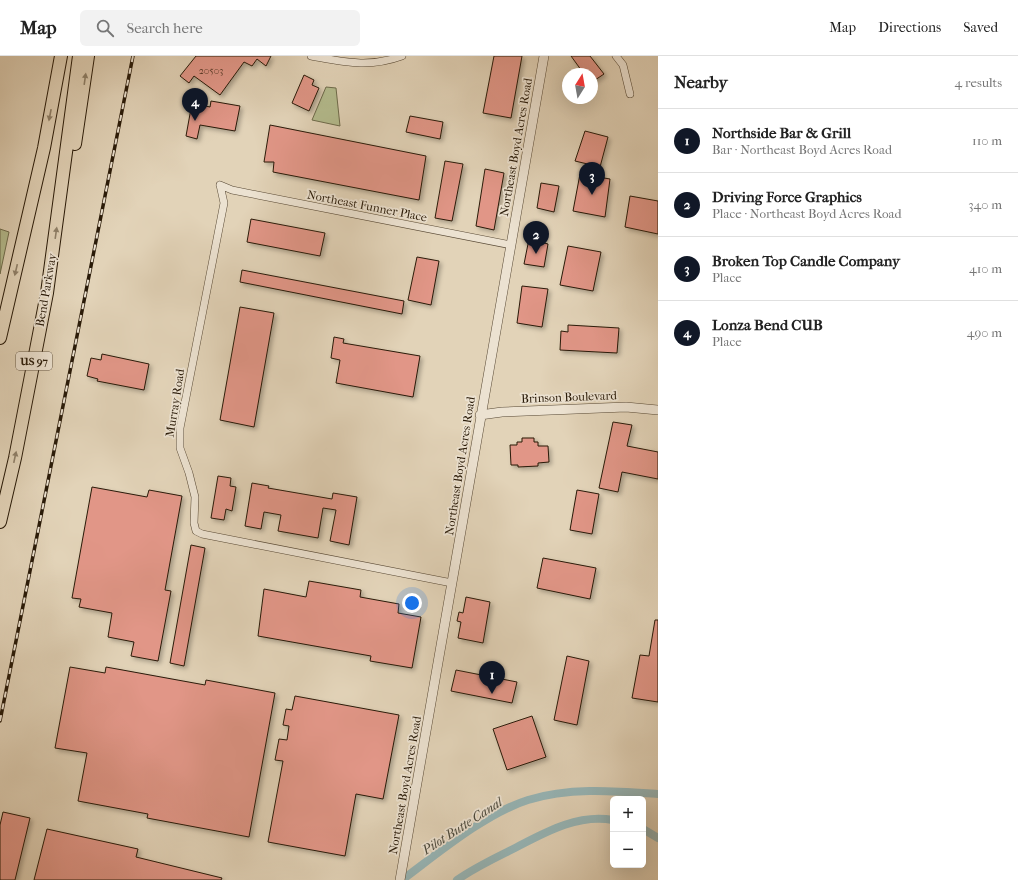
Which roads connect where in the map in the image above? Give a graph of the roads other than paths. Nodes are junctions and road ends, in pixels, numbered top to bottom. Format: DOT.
graph roads {
  1 [pos="58,56"];
  2 [pos="62,56"];
  3 [pos="79,56"];
  4 [pos="88,56"];
  5 [pos="311,56"];
  6 [pos="402,56"];
  7 [pos="544,56"];
  8 [pos="616,56"];
  9 [pos="58,77"];
  10 [pos="630,94"];
  11 [pos="220,185"];
  12 [pos="60,199"];
  13 [pos="511,245"];
  14 [pos="0,338"];
  15 [pos="658,410"];
  16 [pos="480,415"];
  17 [pos="0,522"];
  18 [pos="452,583"];
  19 [pos="400,880"];
  1 -- 9 [label="highway"];
  2 -- 9 [label="highway"];
  3 -- 12 [label="highway, Bend Parkway / US 97"];
  12 -- 4 [label="highway, one-way"];
  5 -- 6 [label="street"];
  7 -- 13 [label="street, Northeast Boyd Acres Road"];
  8 -- 10 [label="street"];
  9 -- 14 [label="highway, one-way"];
  11 -- 13 [label="street, Northeast Funner Place"];
  11 -- 18 [label="street, Murray Road"];
  17 -- 12 [label="highway, Bend Parkway / US 97, one-way"];
  13 -- 16 [label="street, Northeast Boyd Acres Road"];
  15 -- 16 [label="street, Brinson Boulevard"];
  16 -- 18 [label="street, Northeast Boyd Acres Road"];
  18 -- 19 [label="street, Northeast Boyd Acres Road"];
}
